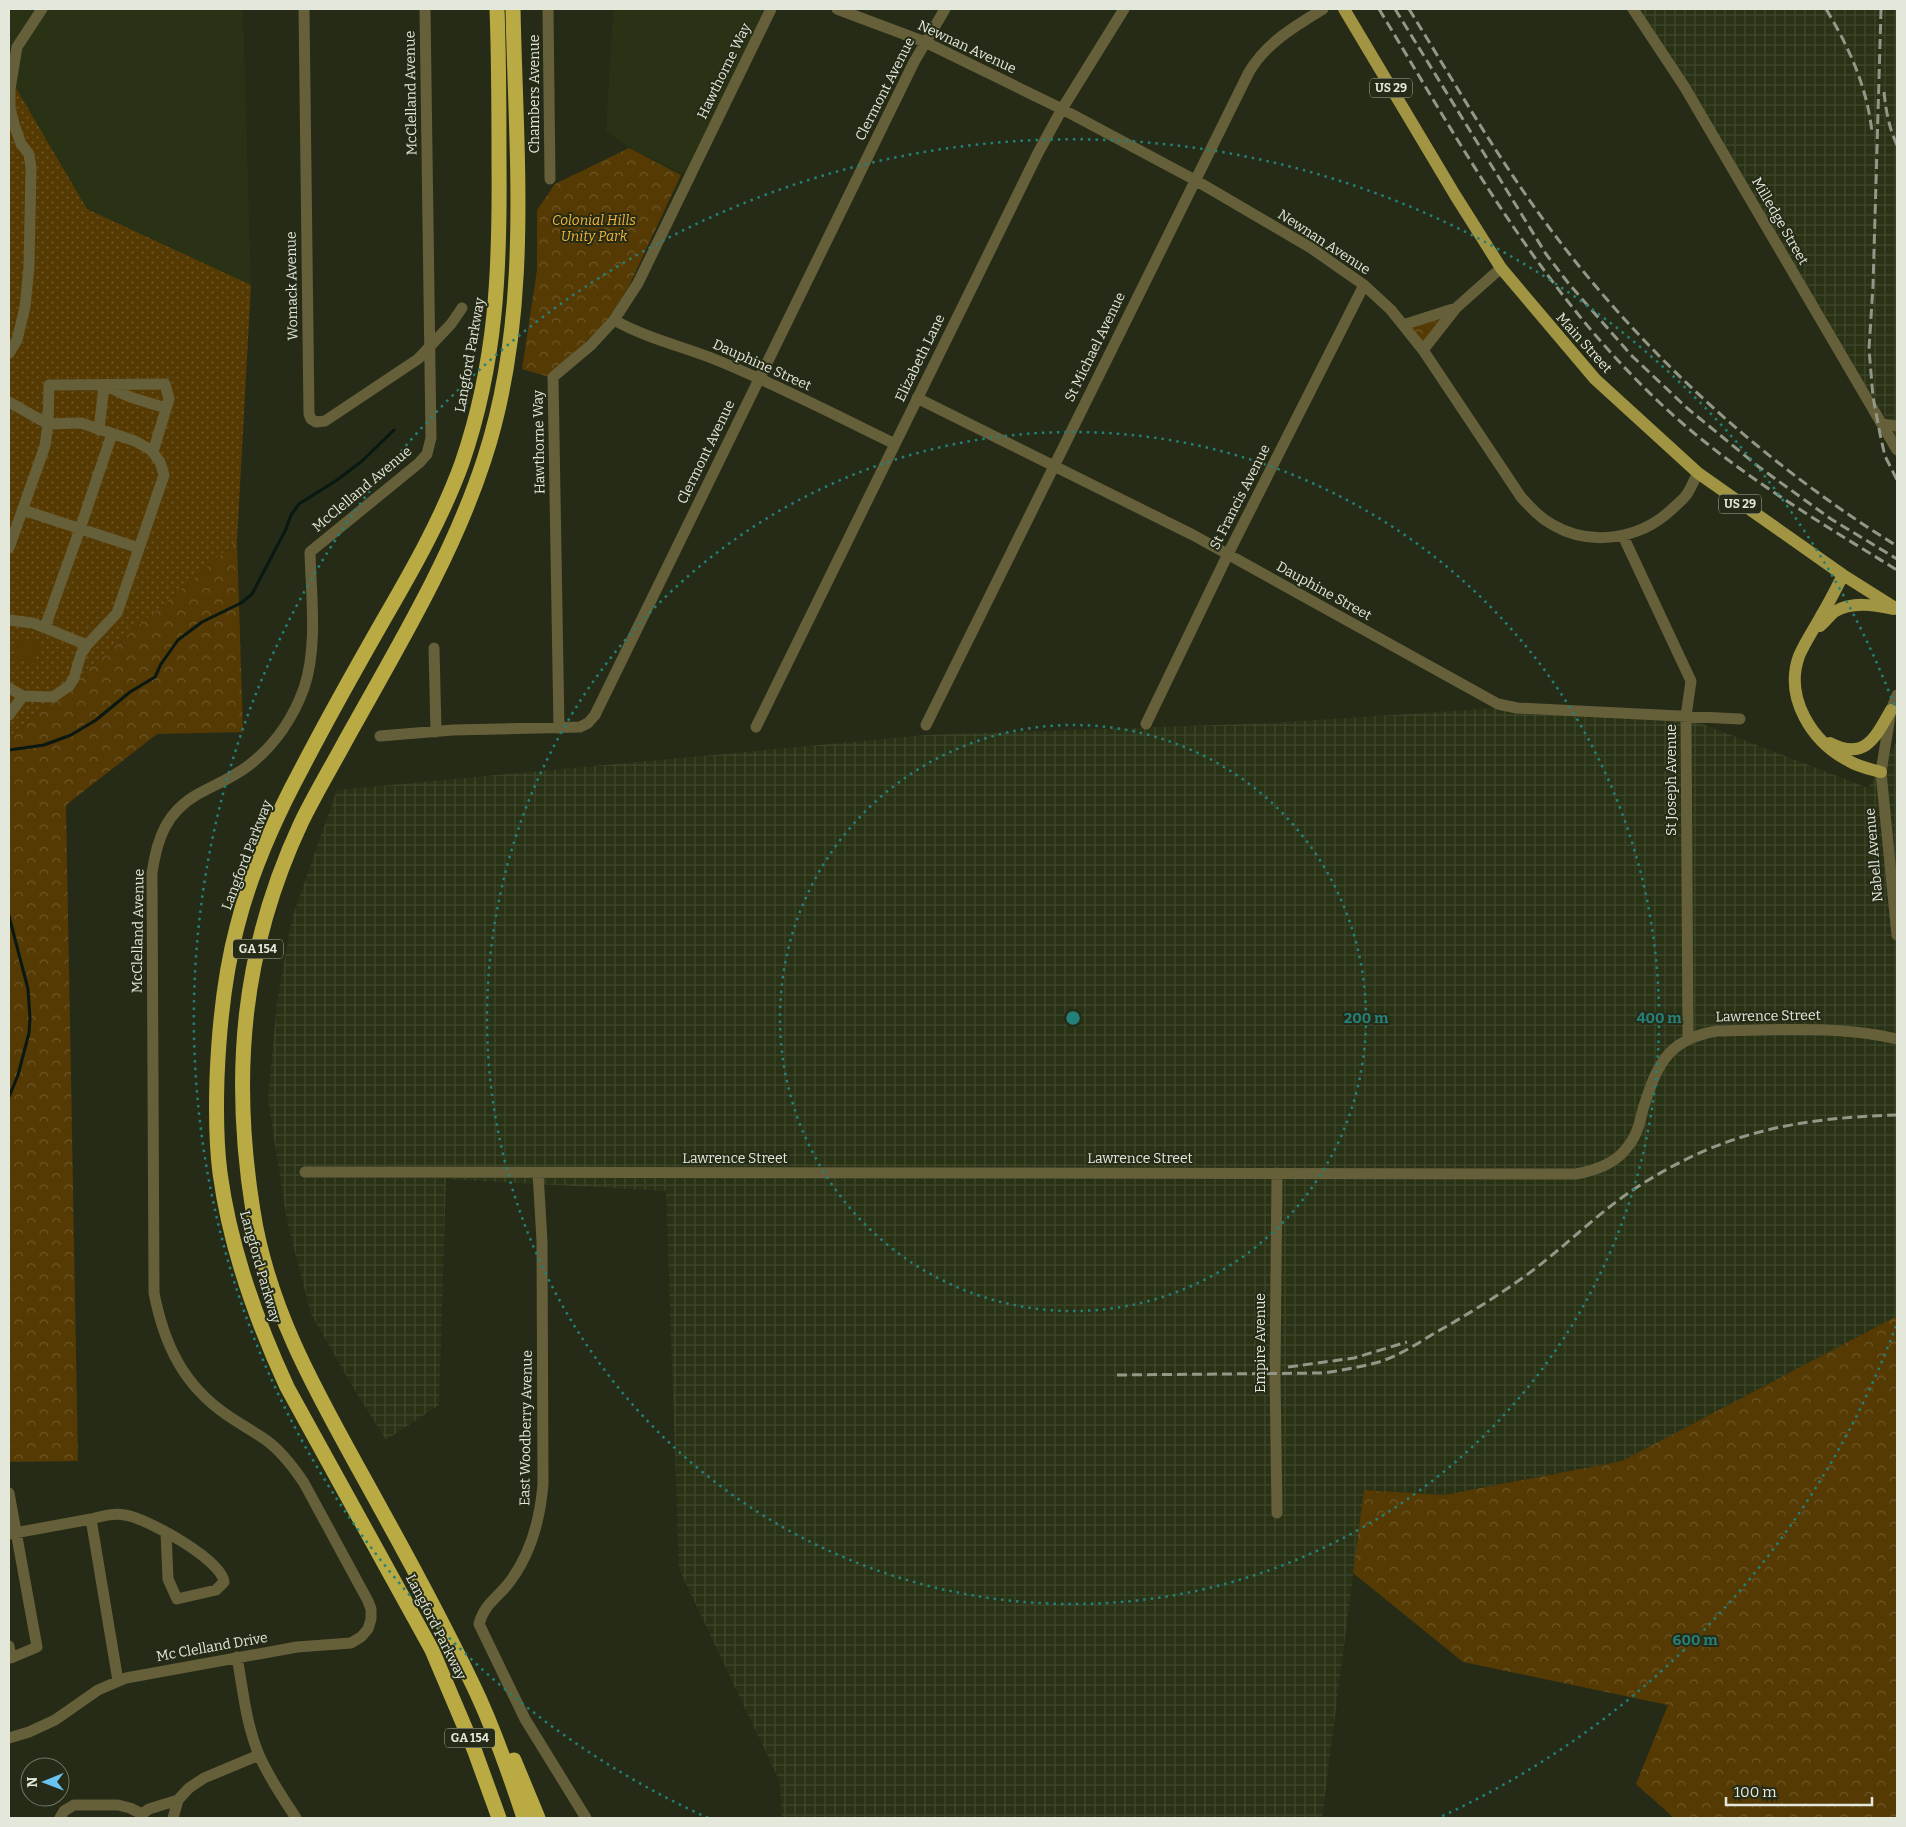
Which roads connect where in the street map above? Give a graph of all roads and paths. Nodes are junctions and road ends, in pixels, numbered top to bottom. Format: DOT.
graph roads {
  1 [pos="42,9"];
  2 [pos="304,9"];
  3 [pos="425,9"];
  4 [pos="497,9"];
  5 [pos="513,9"];
  6 [pos="548,9"];
  7 [pos="771,9"];
  8 [pos="837,9"];
  9 [pos="945,9"];
  10 [pos="1124,9"];
  11 [pos="1323,9"];
  12 [pos="1344,9"];
  13 [pos="1634,9"];
  14 [pos="925,42"];
  15 [pos="13,45"];
  16 [pos="1062,109"];
  17 [pos="550,179"];
  18 [pos="1195,180"];
  19 [pos="1501,268"];
  20 [pos="1364,285"];
  21 [pos="462,308"];
  22 [pos="1456,308"];
  23 [pos="614,320"];
  24 [pos="1403,325"];
  25 [pos="430,347"];
  26 [pos="1423,350"];
  27 [pos="9,353"];
  28 [pos="758,378"];
  29 [pos="104,385"];
  30 [pos="917,398"];
  31 [pos="9,402"];
  32 [pos="166,408"];
  33 [pos="48,424"];
  34 [pos="1882,424"];
  35 [pos="1897,426"];
  36 [pos="99,430"];
  37 [pos="112,434"];
  38 [pos="895,444"];
  39 [pos="1897,450"];
  40 [pos="153,452"];
  41 [pos="1054,466"];
  42 [pos="1698,473"];
  43 [pos="23,510"];
  44 [pos="80,529"];
  45 [pos="1623,536"];
  46 [pos="9,548"];
  47 [pos="139,548"];
  48 [pos="1228,554"];
  49 [pos="1843,575"];
  50 [pos="1897,609"];
  51 [pos="9,620"];
  52 [pos="45,627"];
  53 [pos="1810,634"];
  54 [pos="87,645"];
  55 [pos="434,648"];
  56 [pos="9,688"];
  57 [pos="1897,695"];
  58 [pos="23,696"];
  59 [pos="1891,710"];
  60 [pos="9,714"];
  61 [pos="1686,716"];
  62 [pos="1740,719"];
  63 [pos="1146,724"];
  64 [pos="926,725"];
  65 [pos="756,727"];
  66 [pos="559,728"];
  67 [pos="436,732"];
  68 [pos="380,736"];
  69 [pos="1817,737"];
  70 [pos="1882,772"];
  71 [pos="1897,935"];
  72 [pos="1688,1039"];
  73 [pos="1897,1039"];
  74 [pos="305,1172"];
  75 [pos="538,1172"];
  76 [pos="1277,1173"];
  77 [pos="9,1493"];
  78 [pos="1277,1513"];
  79 [pos="91,1519"];
  80 [pos="166,1532"];
  81 [pos="13,1533"];
  82 [pos="352,1572"];
  83 [pos="9,1646"];
  84 [pos="237,1658"];
  85 [pos="118,1681"];
  86 [pos="474,1686"];
  87 [pos="9,1738"];
  88 [pos="259,1755"];
  89 [pos="490,1789"];
  90 [pos="178,1800"];
  91 [pos="142,1816"];
  92 [pos="60,1818"];
  93 [pos="174,1818"];
  94 [pos="296,1818"];
  95 [pos="492,1818"];
  96 [pos="499,1818"];
  97 [pos="524,1818"];
  98 [pos="538,1818"];
  99 [pos="586,1818"];
  1 -- 15 [label="street"];
  2 -- 25 [label="street, Womack Avenue"];
  3 -- 25 [label="street, McClelland Avenue"];
  4 -- 89 [label="highway, Langford Parkway / GA 154"];
  5 -- 86 [label="highway, Langford Parkway / GA 154"];
  6 -- 17 [label="street, Chambers Avenue"];
  7 -- 23 [label="street, Hawthorne Way"];
  8 -- 14 [label="street, Newnan Avenue"];
  9 -- 14 [label="street, Clermont Avenue"];
  10 -- 16 [label="street, Elizabeth Lane"];
  11 -- 18 [label="street, St Michael Avenue"];
  12 -- 19 [label="main road, Main Street / US 29"];
  13 -- 34 [label="street, Milledge Street"];
  14 -- 16 [label="street, Newnan Avenue"];
  14 -- 28 [label="street, Clermont Avenue"];
  15 -- 27 [label="street"];
  16 -- 18 [label="street, Newnan Avenue"];
  16 -- 30 [label="street, Elizabeth Lane"];
  18 -- 20 [label="street, Newnan Avenue"];
  18 -- 41 [label="street, St Michael Avenue"];
  19 -- 22 [label="street"];
  19 -- 42 [label="main road, Main Street / US 29"];
  20 -- 24 [label="street, Newnan Avenue"];
  20 -- 48 [label="street, St Francis Avenue"];
  21 -- 25 [label="street"];
  22 -- 24 [label="street"];
  22 -- 26 [label="street"];
  23 -- 28 [label="street, Dauphine Street"];
  23 -- 66 [label="street, Hawthorne Way"];
  24 -- 26 [label="street, Newnan Avenue"];
  25 -- 82 [label="street, McClelland Avenue"];
  26 -- 45 [label="street, Newnan Avenue"];
  28 -- 38 [label="street, Dauphine Street"];
  28 -- 66 [label="street, Clermont Avenue"];
  29 -- 32 [label="street"];
  29 -- 32 [label="street"];
  29 -- 33 [label="street"];
  29 -- 36 [label="street"];
  30 -- 38 [label="street, Elizabeth Lane"];
  30 -- 41 [label="street, Dauphine Street"];
  31 -- 33 [label="street"];
  32 -- 40 [label="street"];
  33 -- 36 [label="street"];
  33 -- 43 [label="street"];
  34 -- 35 [label="street"];
  34 -- 39 [label="street, Milledge Street"];
  36 -- 37 [label="street"];
  37 -- 40 [label="street"];
  37 -- 44 [label="street"];
  38 -- 65 [label="street, Elizabeth Lane"];
  40 -- 47 [label="street"];
  41 -- 48 [label="street, Dauphine Street"];
  41 -- 64 [label="street, St Michael Avenue"];
  42 -- 45 [label="street, Newnan Avenue"];
  42 -- 49 [label="main road, Main Street / US 29"];
  43 -- 44 [label="street"];
  43 -- 46 [label="street"];
  44 -- 47 [label="street"];
  44 -- 52 [label="street"];
  45 -- 61 [label="street, St Joseph Avenue"];
  47 -- 54 [label="street"];
  48 -- 61 [label="street, Dauphine Street"];
  48 -- 63 [label="street, St Francis Avenue"];
  49 -- 50 [label="main road, Main Street / US 29"];
  49 -- 53 [label="main road"];
  50 -- 53 [label="main road"];
  51 -- 52 [label="street"];
  52 -- 54 [label="street"];
  53 -- 69 [label="main road"];
  54 -- 58 [label="street"];
  55 -- 67 [label="street"];
  56 -- 58 [label="street"];
  57 -- 59 [label="street, Nabell Avenue"];
  58 -- 60 [label="street"];
  59 -- 69 [label="main road"];
  59 -- 70 [label="street, Nabell Avenue"];
  61 -- 62 [label="street, Dauphine Street"];
  61 -- 72 [label="street, St Joseph Avenue"];
  66 -- 67 [label="street, Clermont Avenue"];
  67 -- 68 [label="street, Clermont Avenue"];
  69 -- 70 [label="main road"];
  70 -- 71 [label="street, Nabell Avenue"];
  72 -- 73 [label="street, Lawrence Street"];
  72 -- 76 [label="street, Lawrence Street"];
  74 -- 75 [label="street, Lawrence Street"];
  75 -- 76 [label="street, Lawrence Street"];
  75 -- 99 [label="street, East Woodberry Avenue"];
  76 -- 78 [label="street, Empire Avenue"];
  77 -- 81 [label="street"];
  79 -- 80 [label="street"];
  79 -- 81 [label="street"];
  79 -- 85 [label="street"];
  80 -- 80 [label="street"];
  81 -- 83 [label="street"];
  82 -- 84 [label="street, Mc Clelland Drive"];
  84 -- 85 [label="street, Mc Clelland Drive"];
  84 -- 88 [label="street"];
  85 -- 87 [label="street, Mc Clelland Drive"];
  86 -- 97 [label="highway, Langford Parkway / GA 154"];
  86 -- 98 [label="highway"];
  88 -- 90 [label="street"];
  88 -- 94 [label="street"];
  89 -- 95 [label="highway"];
  89 -- 96 [label="highway, Langford Parkway / GA 154"];
  90 -- 91 [label="street"];
  90 -- 93 [label="street"];
  91 -- 92 [label="street"];
}
